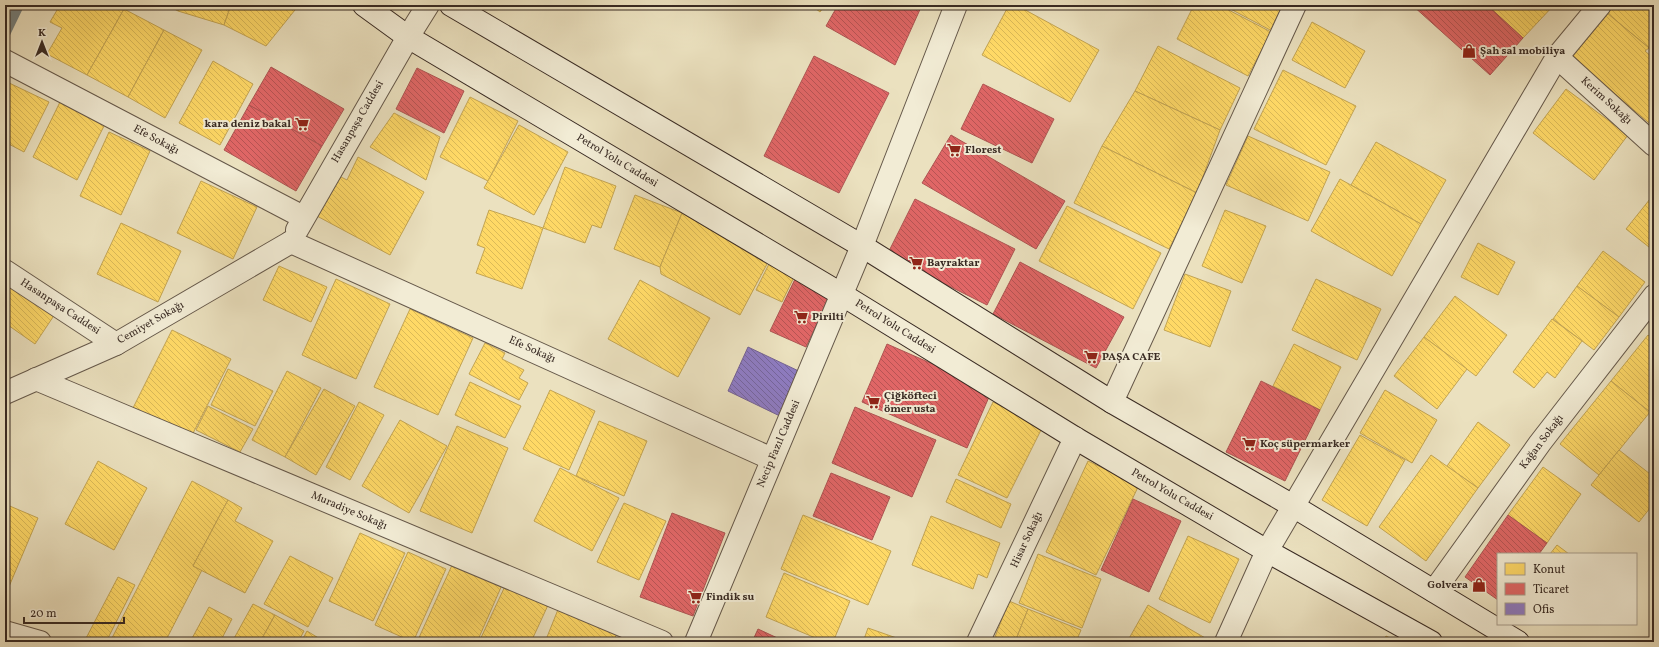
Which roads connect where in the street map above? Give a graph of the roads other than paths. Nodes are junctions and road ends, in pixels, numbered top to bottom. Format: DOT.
graph roads {
  1 [pos="364,5"];
  2 [pos="428,5"];
  3 [pos="451,5"];
  4 [pos="956,5"];
  5 [pos="1295,5"];
  6 [pos="1600,5"];
  7 [pos="408,36"];
  8 [pos="1557,57"];
  9 [pos="7,62"];
  10 [pos="1654,145"];
  11 [pos="303,217"];
  12 [pos="291,242"];
  13 [pos="862,246"];
  14 [pos="5,271"];
  15 [pos="841,294"];
  16 [pos="1654,296"];
  17 [pos="116,344"];
  18 [pos="36,379"];
  19 [pos="5,393"];
  20 [pos="1112,402"];
  21 [pos="1075,438"];
  22 [pos="772,459"];
  23 [pos="1293,506"];
  24 [pos="1268,551"];
  25 [pos="1434,591"];
  26 [pos="5,632"];
  27 [pos="40,642"];
  28 [pos="662,642"];
  29 [pos="696,642"];
  30 [pos="978,642"];
  31 [pos="1226,642"];
  32 [pos="1431,642"];
  33 [pos="1518,642"];
  1 -- 7 [label="street, Petrol Yolu Caddesi"];
  2 -- 7 [label="street, Hasanpaşa Caddesi"];
  3 -- 13 [label="street"];
  4 -- 13 [label="street, Necip Fazıl Caddesi"];
  5 -- 20 [label="street"];
  6 -- 8 [label="street"];
  7 -- 11 [label="street, Hasanpaşa Caddesi"];
  7 -- 15 [label="street, Petrol Yolu Caddesi"];
  8 -- 10 [label="street, Kerim Sokağı"];
  8 -- 23 [label="street"];
  9 -- 11 [label="street, Efe Sokağı"];
  11 -- 12 [label="street, Hasanpaşa Caddesi"];
  12 -- 17 [label="street, Cemiyet Sokağı"];
  12 -- 22 [label="street, Efe Sokağı"];
  13 -- 15 [label="street, Necip Fazıl Caddesi"];
  13 -- 20 [label="street"];
  14 -- 17 [label="street, Hasanpaşa Caddesi"];
  15 -- 21 [label="street, Petrol Yolu Caddesi"];
  15 -- 22 [label="street, Necip Fazıl Caddesi"];
  16 -- 25 [label="street, Kağan Sokağı"];
  17 -- 18 [label="street, Cemiyet Sokağı"];
  18 -- 19 [label="street, Cemiyet Sokağı"];
  18 -- 28 [label="street, Muradiye Sokağı"];
  20 -- 23 [label="street"];
  21 -- 24 [label="street, Petrol Yolu Caddesi"];
  21 -- 30 [label="street, Hisar Sokağı"];
  22 -- 29 [label="street, Necip Fazıl Caddesi"];
  23 -- 24 [label="street"];
  23 -- 25 [label="street"];
  24 -- 31 [label="street"];
  24 -- 32 [label="street, Petrol Yolu Caddesi"];
  25 -- 33 [label="street"];
  26 -- 27 [label="street"];
}
